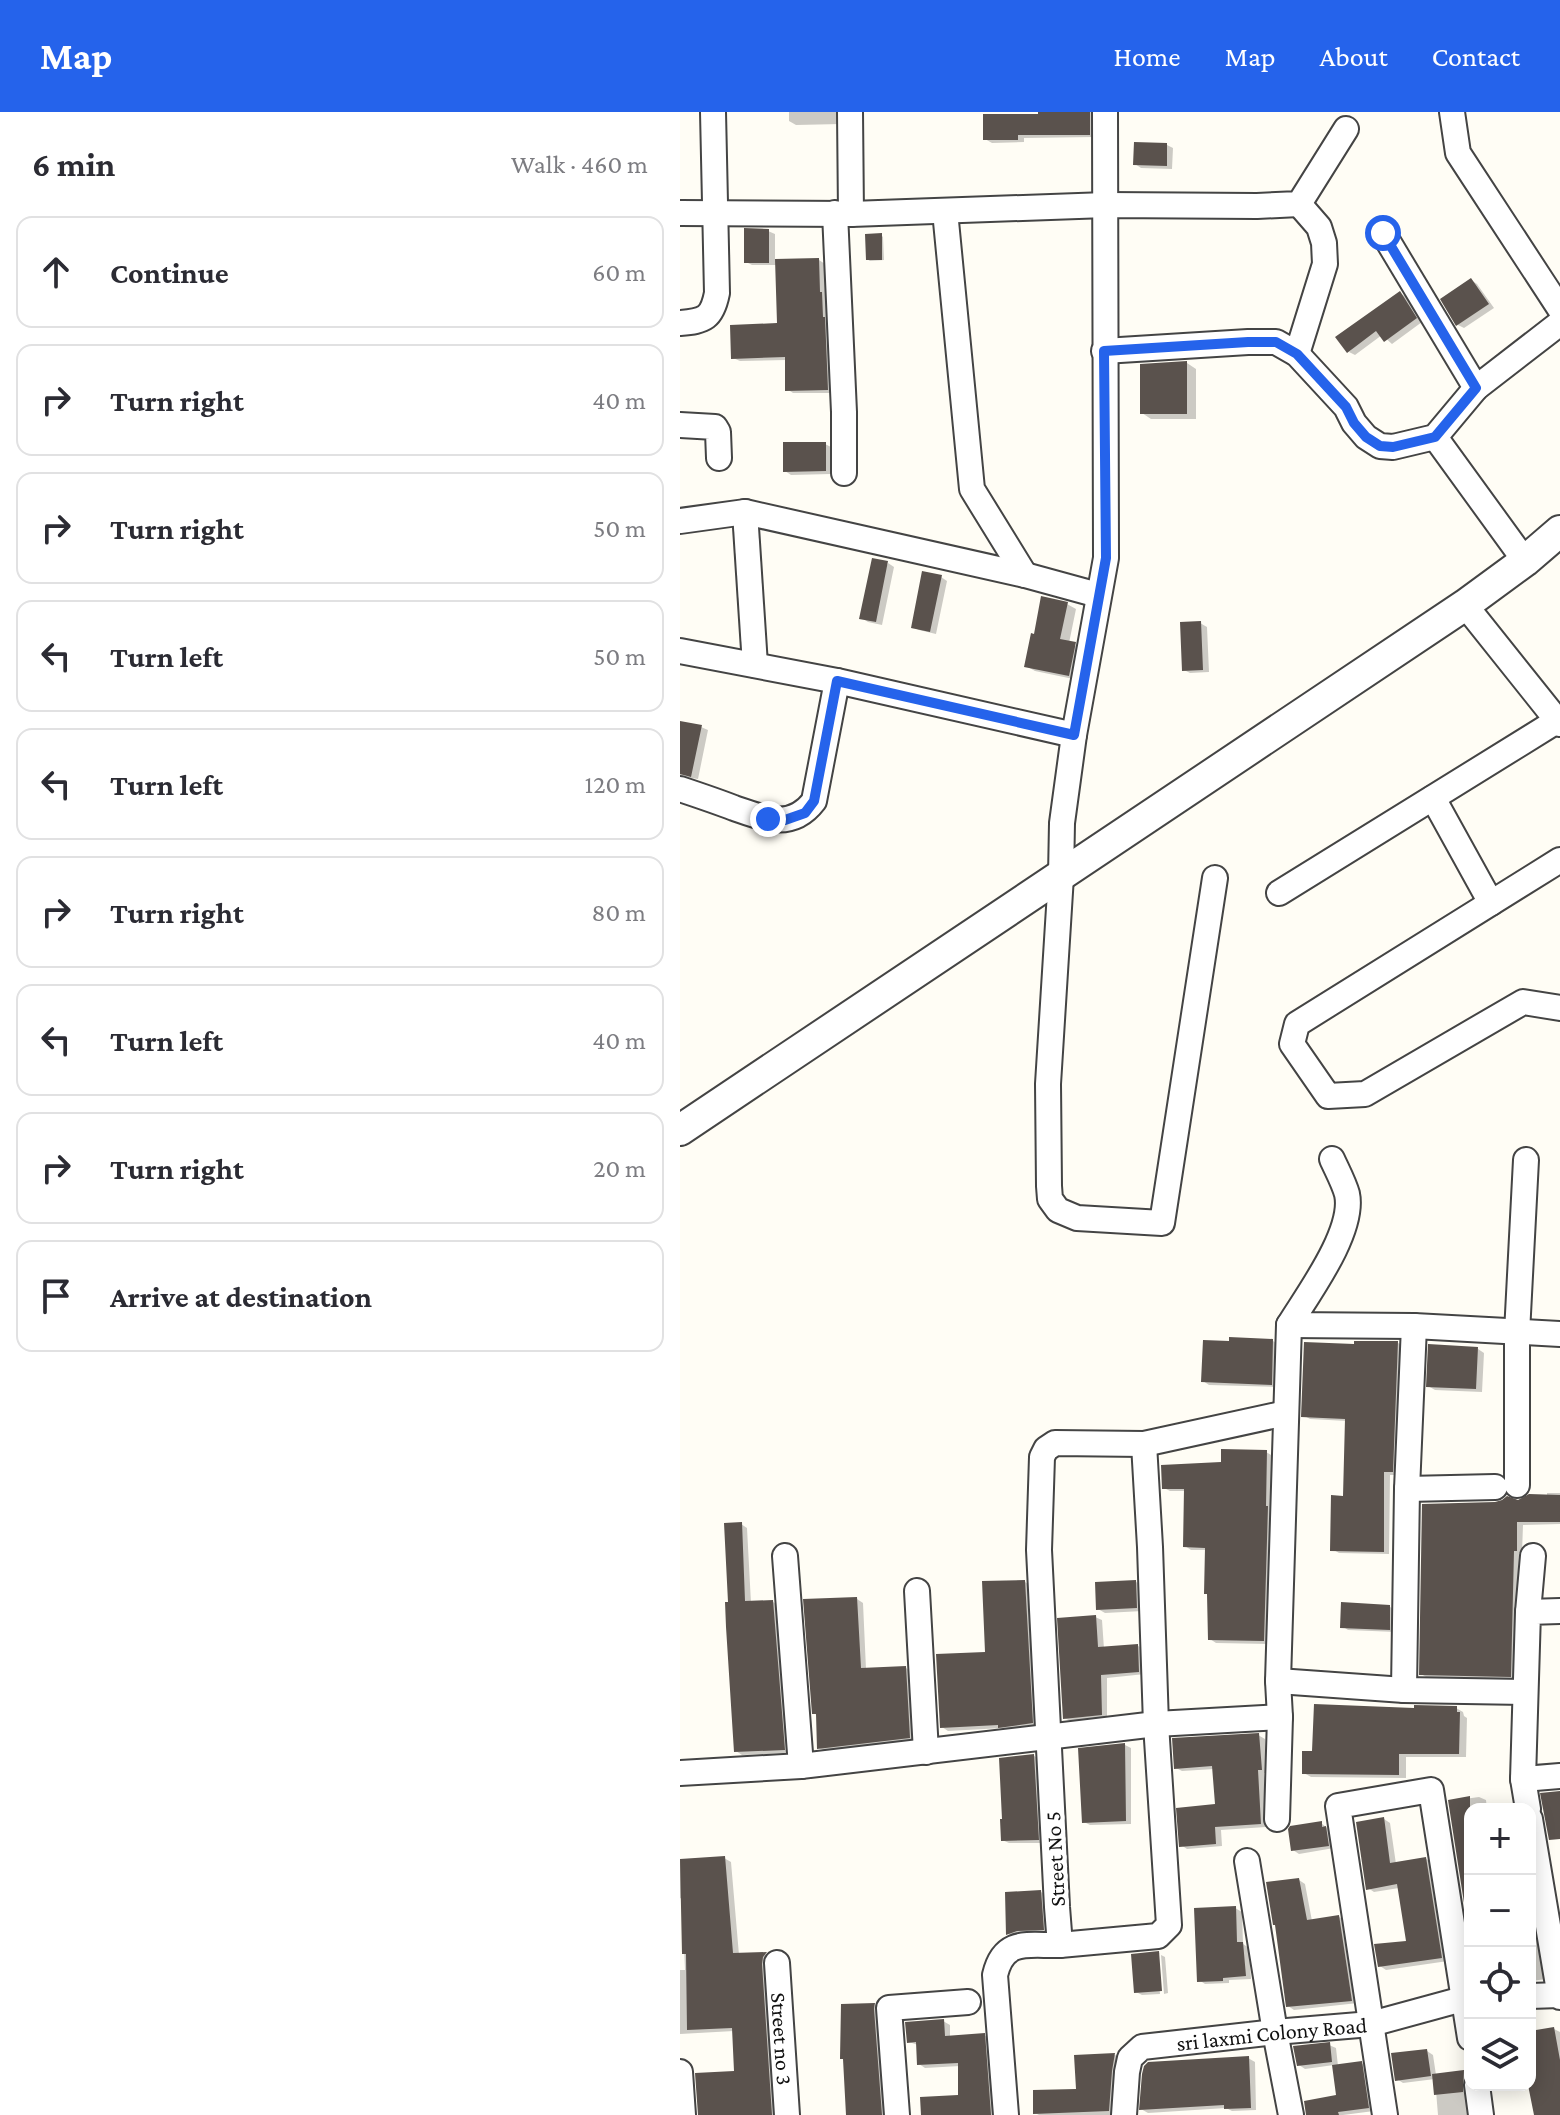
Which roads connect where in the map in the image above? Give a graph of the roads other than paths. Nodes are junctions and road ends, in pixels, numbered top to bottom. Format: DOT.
graph roads {
  1 [pos="713,112"];
  2 [pos="850,112"];
  3 [pos="1105,112"];
  4 [pos="1452,112"];
  5 [pos="1346,129"];
  6 [pos="1299,204"];
  7 [pos="1106,205"];
  8 [pos="945,211"];
  9 [pos="716,212"];
  10 [pos="680,213"];
  11 [pos="843,213"];
  12 [pos="1383,233"];
  13 [pos="1560,309"];
  14 [pos="680,323"];
  15 [pos="1560,323"];
  16 [pos="1104,351"];
  17 [pos="1297,354"];
  18 [pos="1476,388"];
  19 [pos="680,425"];
  20 [pos="1435,437"];
  21 [pos="719,458"];
  22 [pos="844,473"];
  23 [pos="745,512"];
  24 [pos="680,521"];
  25 [pos="1560,531"];
  26 [pos="1525,561"];
  27 [pos="1025,575"];
  28 [pos="1098,595"];
  29 [pos="1465,605"];
  30 [pos="680,651"];
  31 [pos="755,665"];
  32 [pos="837,681"];
  33 [pos="1559,721"];
  34 [pos="1074,735"];
  35 [pos="680,789"];
  36 [pos="1433,798"];
  37 [pos="1560,860"];
  38 [pos="1061,876"];
  39 [pos="1215,878"];
  40 [pos="1279,893"];
  41 [pos="1491,903"];
  42 [pos="1560,1008"];
  43 [pos="680,1130"];
  44 [pos="1332,1159"];
  45 [pos="1526,1160"];
  46 [pos="1289,1325"];
  47 [pos="1414,1326"];
  48 [pos="1517,1333"];
  49 [pos="1560,1334"];
  50 [pos="1286,1413"];
  51 [pos="1144,1444"];
  52 [pos="1407,1489"];
  53 [pos="785,1556"];
  54 [pos="1533,1556"];
  55 [pos="917,1591"];
  56 [pos="1560,1611"];
  57 [pos="1528,1612"];
  58 [pos="1278,1681"];
  59 [pos="1404,1690"];
  60 [pos="1525,1692"];
  61 [pos="1280,1717"];
  62 [pos="1156,1724"];
  63 [pos="1049,1736"];
  64 [pos="926,1752"];
  65 [pos="801,1766"];
  66 [pos="680,1773"];
  67 [pos="1560,1776"];
  68 [pos="1523,1779"];
  69 [pos="1527,1803"];
  70 [pos="1277,1819"];
  71 [pos="1536,1854"];
  72 [pos="1247,1861"];
  73 [pos="1060,1945"];
  74 [pos="777,1963"];
  75 [pos="1464,1980"];
  76 [pos="1536,1996"];
  77 [pos="1560,1996"];
  78 [pos="1464,1998"];
  79 [pos="968,2002"];
  80 [pos="1371,2024"];
  81 [pos="1275,2032"];
  82 [pos="680,2072"];
  83 [pos="1478,2091"];
  84 [pos="683,2115"];
  85 [pos="787,2115"];
  86 [pos="897,2115"];
  87 [pos="1006,2115"];
  88 [pos="1124,2115"];
  89 [pos="1291,2115"];
  90 [pos="1385,2115"];
  91 [pos="1481,2115"];
  1 -- 9 [label="street"];
  2 -- 11 [label="street"];
  3 -- 7 [label="street"];
  4 -- 13 [label="street"];
  5 -- 6 [label="street"];
  6 -- 7 [label="street"];
  6 -- 17 [label="street"];
  7 -- 8 [label="street"];
  7 -- 16 [label="street"];
  8 -- 11 [label="street"];
  8 -- 27 [label="street"];
  9 -- 10 [label="street"];
  9 -- 11 [label="street"];
  9 -- 14 [label="street"];
  11 -- 22 [label="street"];
  12 -- 18 [label="street"];
  15 -- 18 [label="street"];
  16 -- 17 [label="street"];
  16 -- 28 [label="street"];
  17 -- 20 [label="street"];
  18 -- 20 [label="street"];
  19 -- 21 [label="street"];
  20 -- 26 [label="street"];
  23 -- 24 [label="street"];
  23 -- 27 [label="street"];
  23 -- 31 [label="street"];
  25 -- 26 [label="street"];
  26 -- 29 [label="street"];
  27 -- 28 [label="street"];
  28 -- 34 [label="street"];
  29 -- 33 [label="street"];
  29 -- 38 [label="street"];
  30 -- 31 [label="street"];
  31 -- 32 [label="street"];
  32 -- 34 [label="street"];
  32 -- 35 [label="street"];
  33 -- 36 [label="street"];
  34 -- 38 [label="street"];
  36 -- 40 [label="street"];
  36 -- 41 [label="street"];
  37 -- 41 [label="street"];
  38 -- 39 [label="street"];
  38 -- 43 [label="street"];
  41 -- 42 [label="street"];
  44 -- 46 [label="street"];
  45 -- 48 [label="street"];
  46 -- 47 [label="street"];
  46 -- 50 [label="street"];
  47 -- 48 [label="street"];
  47 -- 52 [label="street"];
  48 -- 49 [label="street"];
  48 -- 52 [label="street"];
  50 -- 51 [label="street"];
  50 -- 58 [label="street"];
  51 -- 62 [label="street"];
  51 -- 63 [label="street, Street No 5"];
  52 -- 59 [label="street"];
  53 -- 65 [label="street"];
  54 -- 57 [label="street"];
  55 -- 64 [label="street"];
  56 -- 57 [label="street"];
  57 -- 60 [label="street"];
  58 -- 59 [label="street"];
  58 -- 61 [label="street"];
  59 -- 60 [label="street"];
  60 -- 68 [label="street"];
  61 -- 62 [label="street"];
  61 -- 70 [label="street"];
  62 -- 63 [label="street"];
  62 -- 73 [label="street"];
  63 -- 64 [label="street"];
  63 -- 73 [label="street, Street No 5"];
  64 -- 65 [label="street"];
  65 -- 66 [label="street"];
  67 -- 68 [label="street"];
  68 -- 69 [label="street"];
  71 -- 77 [label="street"];
  72 -- 81 [label="street"];
  73 -- 87 [label="street"];
  74 -- 85 [label="street, Street no 3"];
  75 -- 80 [label="street"];
  76 -- 77 [label="street"];
  78 -- 80 [label="street, sri laxmi Colony Road"];
  79 -- 86 [label="street"];
  80 -- 81 [label="street, sri laxmi Colony Road"];
  80 -- 90 [label="street"];
  81 -- 88 [label="street, sri laxmi Colony Road"];
  81 -- 89 [label="street"];
  82 -- 84 [label="street"];
  83 -- 91 [label="street"];
}
